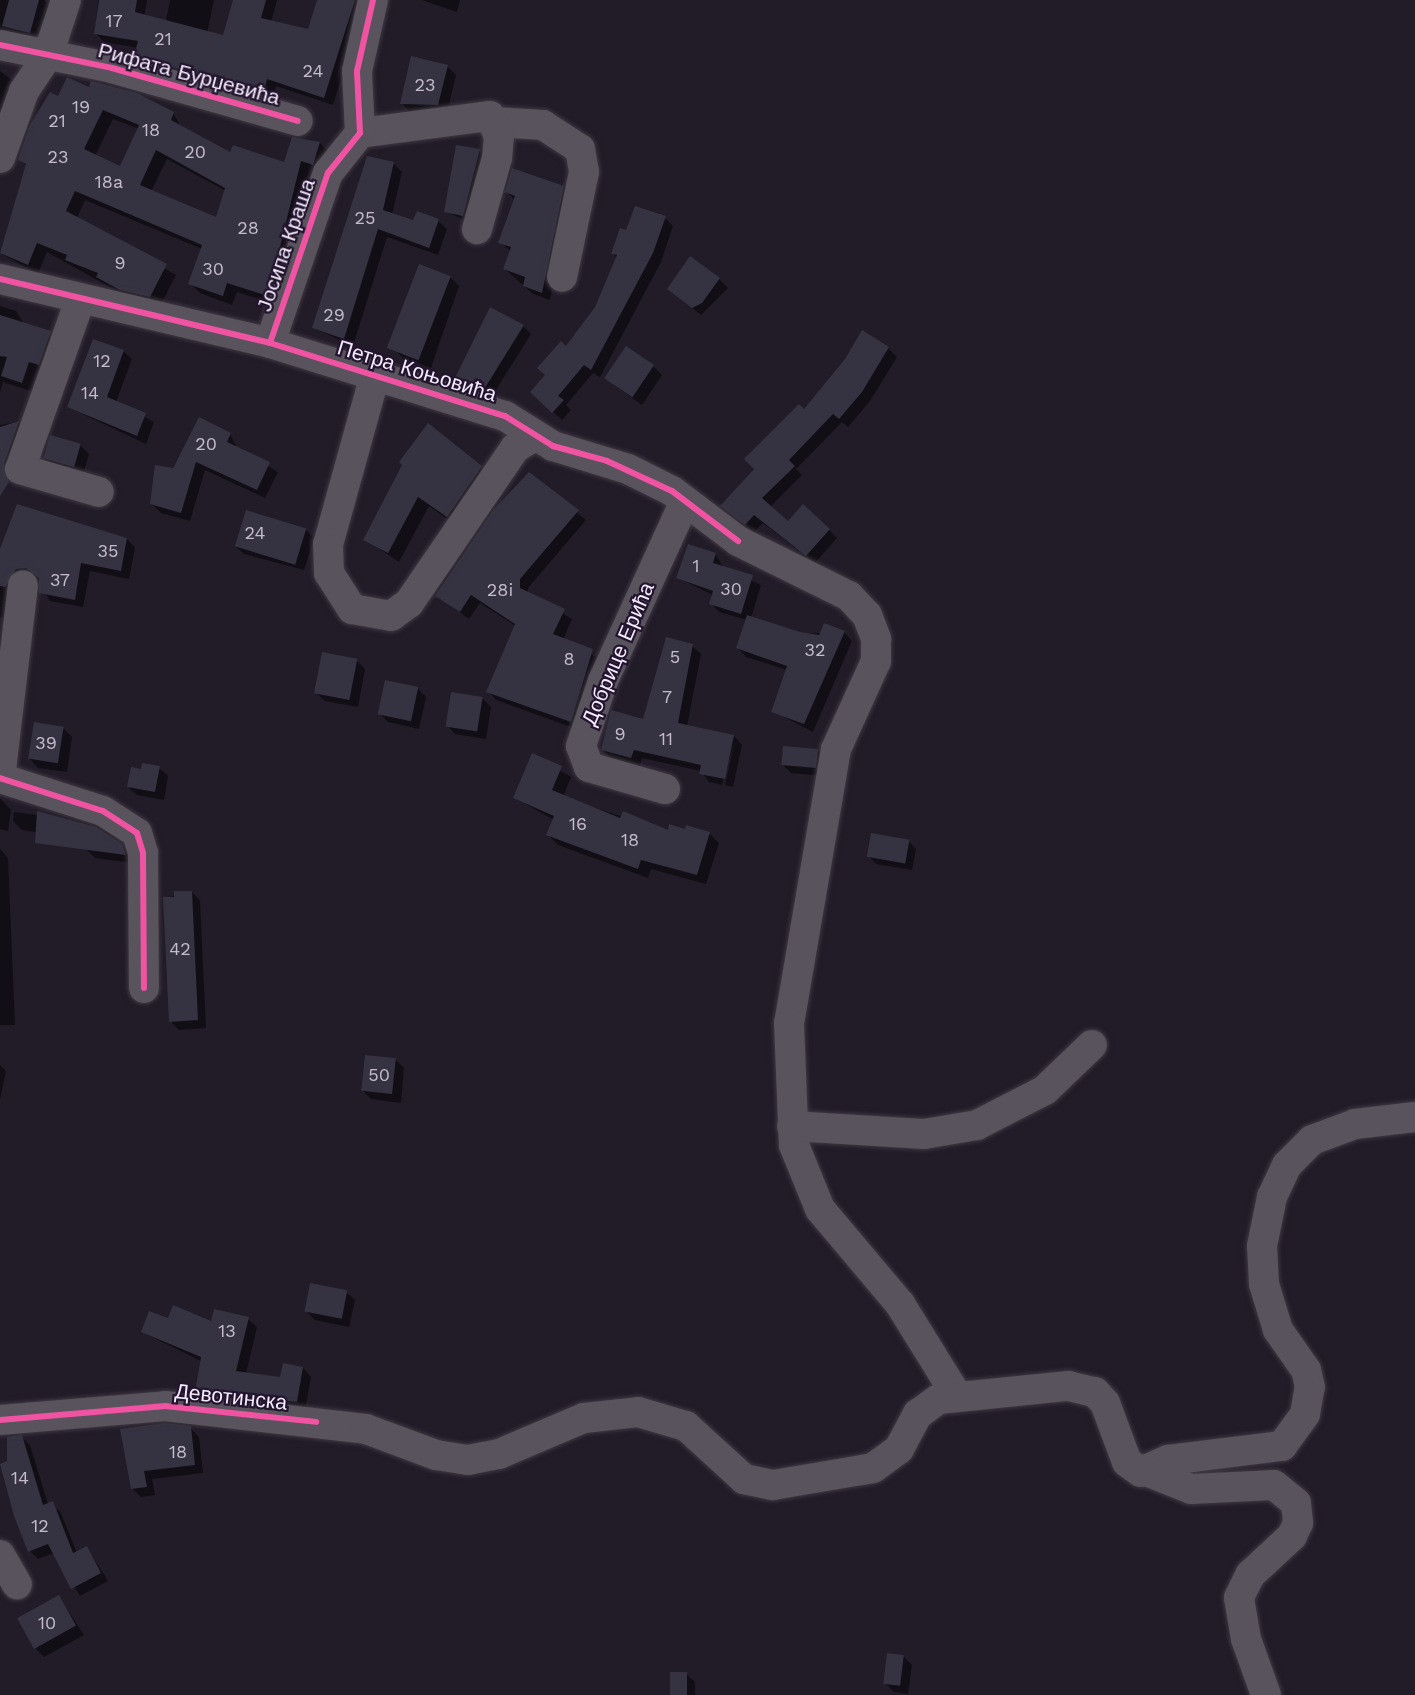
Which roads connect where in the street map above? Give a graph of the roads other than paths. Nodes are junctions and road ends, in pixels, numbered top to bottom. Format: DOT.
graph roads {
  1 [pos="66,0"];
  2 [pos="373,0"];
  3 [pos="0,45"];
  4 [pos="48,55"];
  5 [pos="298,120"];
  6 [pos="495,122"];
  7 [pos="360,133"];
  8 [pos="0,158"];
  9 [pos="477,229"];
  10 [pos="562,277"];
  11 [pos="0,279"];
  12 [pos="80,300"];
  13 [pos="270,343"];
  14 [pos="375,375"];
  15 [pos="535,436"];
  16 [pos="99,492"];
  17 [pos="685,501"];
  18 [pos="23,585"];
  19 [pos="0,778"];
  20 [pos="665,789"];
  21 [pos="144,988"];
  22 [pos="1092,1045"];
  23 [pos="1415,1117"];
  24 [pos="792,1126"];
  25 [pos="957,1396"];
  26 [pos="0,1420"];
  27 [pos="1149,1472"];
  28 [pos="0,1555"];
  29 [pos="17,1585"];
  30 [pos="1266,1695"];
  1 -- 4 [label="street"];
  2 -- 7 [label="street"];
  3 -- 4 [label="street, Рифата Бурџевића"];
  4 -- 5 [label="street, Рифата Бурџевића"];
  4 -- 8 [label="street"];
  6 -- 7 [label="street"];
  6 -- 9 [label="street"];
  6 -- 10 [label="street"];
  7 -- 13 [label="street, Јосипа Краша"];
  11 -- 12 [label="street, Јосипа Краша"];
  12 -- 13 [label="street, Јосипа Краша"];
  12 -- 16 [label="street"];
  13 -- 14 [label="street, Петра Коњовића"];
  14 -- 15 [label="street, Петра Коњовића"];
  14 -- 15 [label="street, Петра Коњовића"];
  15 -- 17 [label="street, Петра Коњовића"];
  17 -- 20 [label="street, Добрице Ерића"];
  17 -- 24 [label="street, Петра Коњовића"];
  18 -- 19 [label="street"];
  19 -- 21 [label="street"];
  22 -- 24 [label="street"];
  23 -- 27 [label="street"];
  24 -- 25 [label="street, Петра Коњовића"];
  25 -- 26 [label="street, Девотинска"];
  25 -- 27 [label="street, Девотинска"];
  27 -- 30 [label="street, Девотинска"];
  28 -- 29 [label="street"];
}
